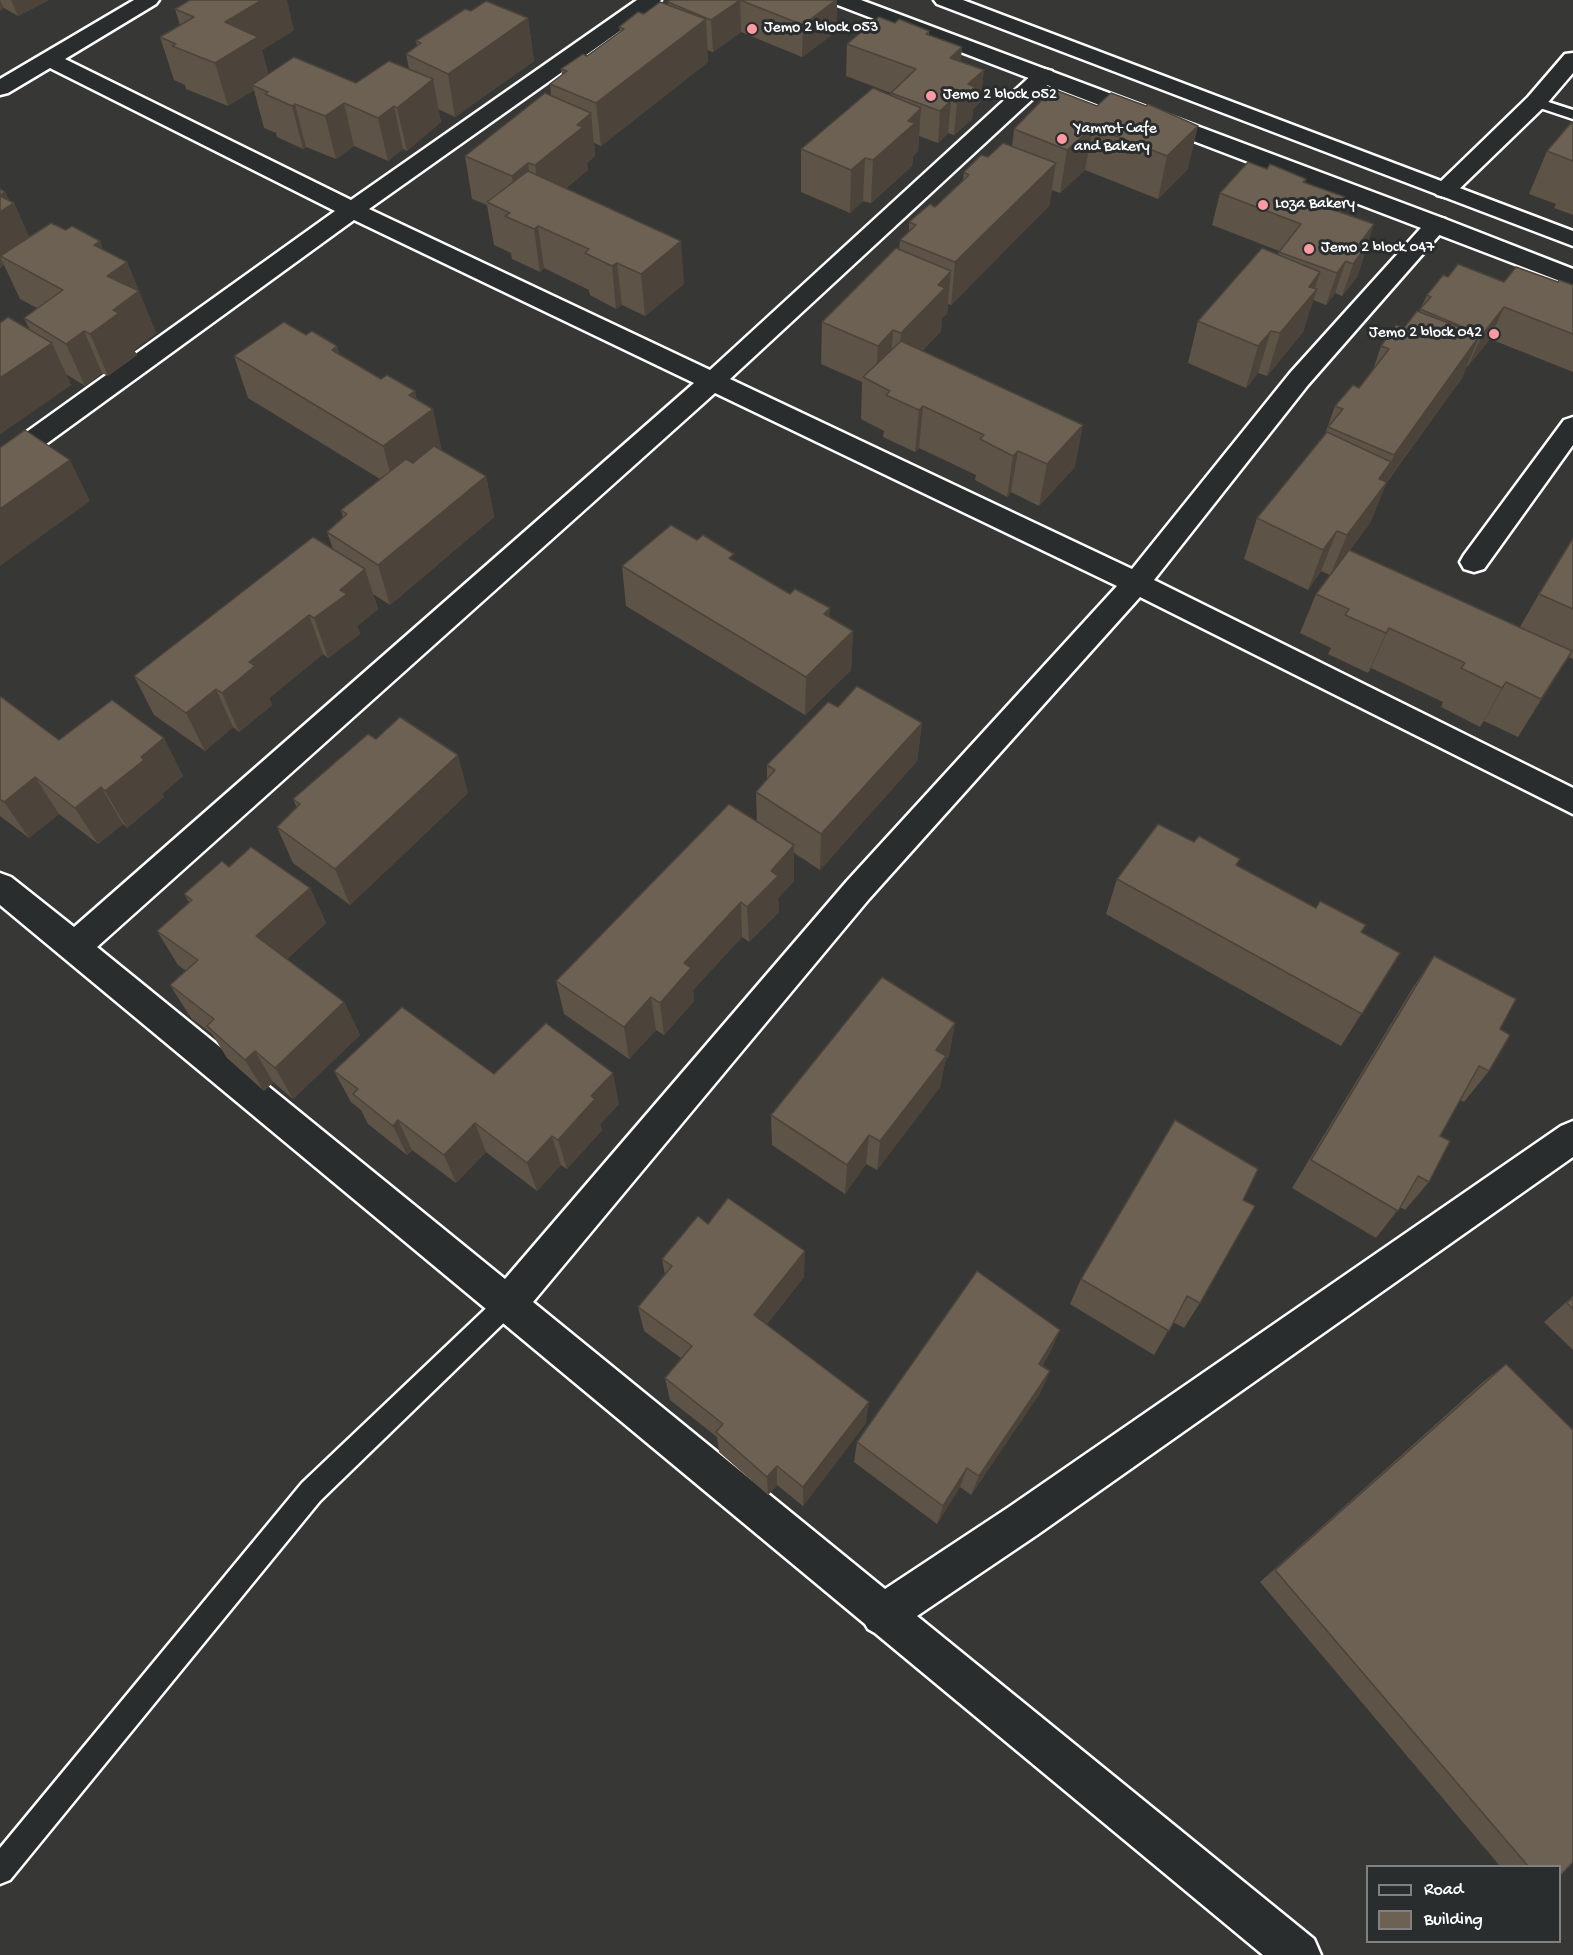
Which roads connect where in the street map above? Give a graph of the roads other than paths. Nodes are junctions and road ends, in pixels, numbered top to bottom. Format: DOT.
graph roads {
  1 [pos="149,0"];
  2 [pos="651,0"];
  3 [pos="842,0"];
  4 [pos="944,0"];
  5 [pos="49,58"];
  6 [pos="1573,59"];
  7 [pos="1044,76"];
  8 [pos="0,88"];
  9 [pos="1536,102"];
  10 [pos="1573,115"];
  11 [pos="1445,190"];
  12 [pos="352,210"];
  13 [pos="1437,224"];
  14 [pos="1573,239"];
  15 [pos="1573,278"];
  16 [pos="713,381"];
  17 [pos="1573,426"];
  18 [pos="0,464"];
  19 [pos="1474,562"];
  20 [pos="1136,583"];
  21 [pos="1573,802"];
  22 [pos="0,886"];
  23 [pos="74,947"];
  24 [pos="1573,1137"];
  25 [pos="507,1304"];
  26 [pos="882,1615"];
  27 [pos="0,1870"];
  28 [pos="1298,1955"];
  1 -- 5 [label="street"];
  2 -- 12 [label="street"];
  3 -- 7 [label="street"];
  4 -- 11 [label="street"];
  5 -- 8 [label="street"];
  5 -- 12 [label="street"];
  6 -- 9 [label="street"];
  7 -- 13 [label="street"];
  7 -- 16 [label="street"];
  9 -- 10 [label="lane"];
  9 -- 11 [label="street"];
  11 -- 14 [label="street"];
  12 -- 16 [label="street"];
  12 -- 18 [label="street"];
  13 -- 15 [label="street"];
  13 -- 20 [label="street"];
  16 -- 20 [label="street"];
  16 -- 23 [label="street"];
  17 -- 19 [label="street"];
  20 -- 21 [label="street"];
  20 -- 25 [label="street"];
  22 -- 23 [label="street"];
  23 -- 25 [label="street"];
  24 -- 26 [label="street"];
  25 -- 26 [label="street"];
  25 -- 27 [label="lane"];
  26 -- 28 [label="street"];
}
